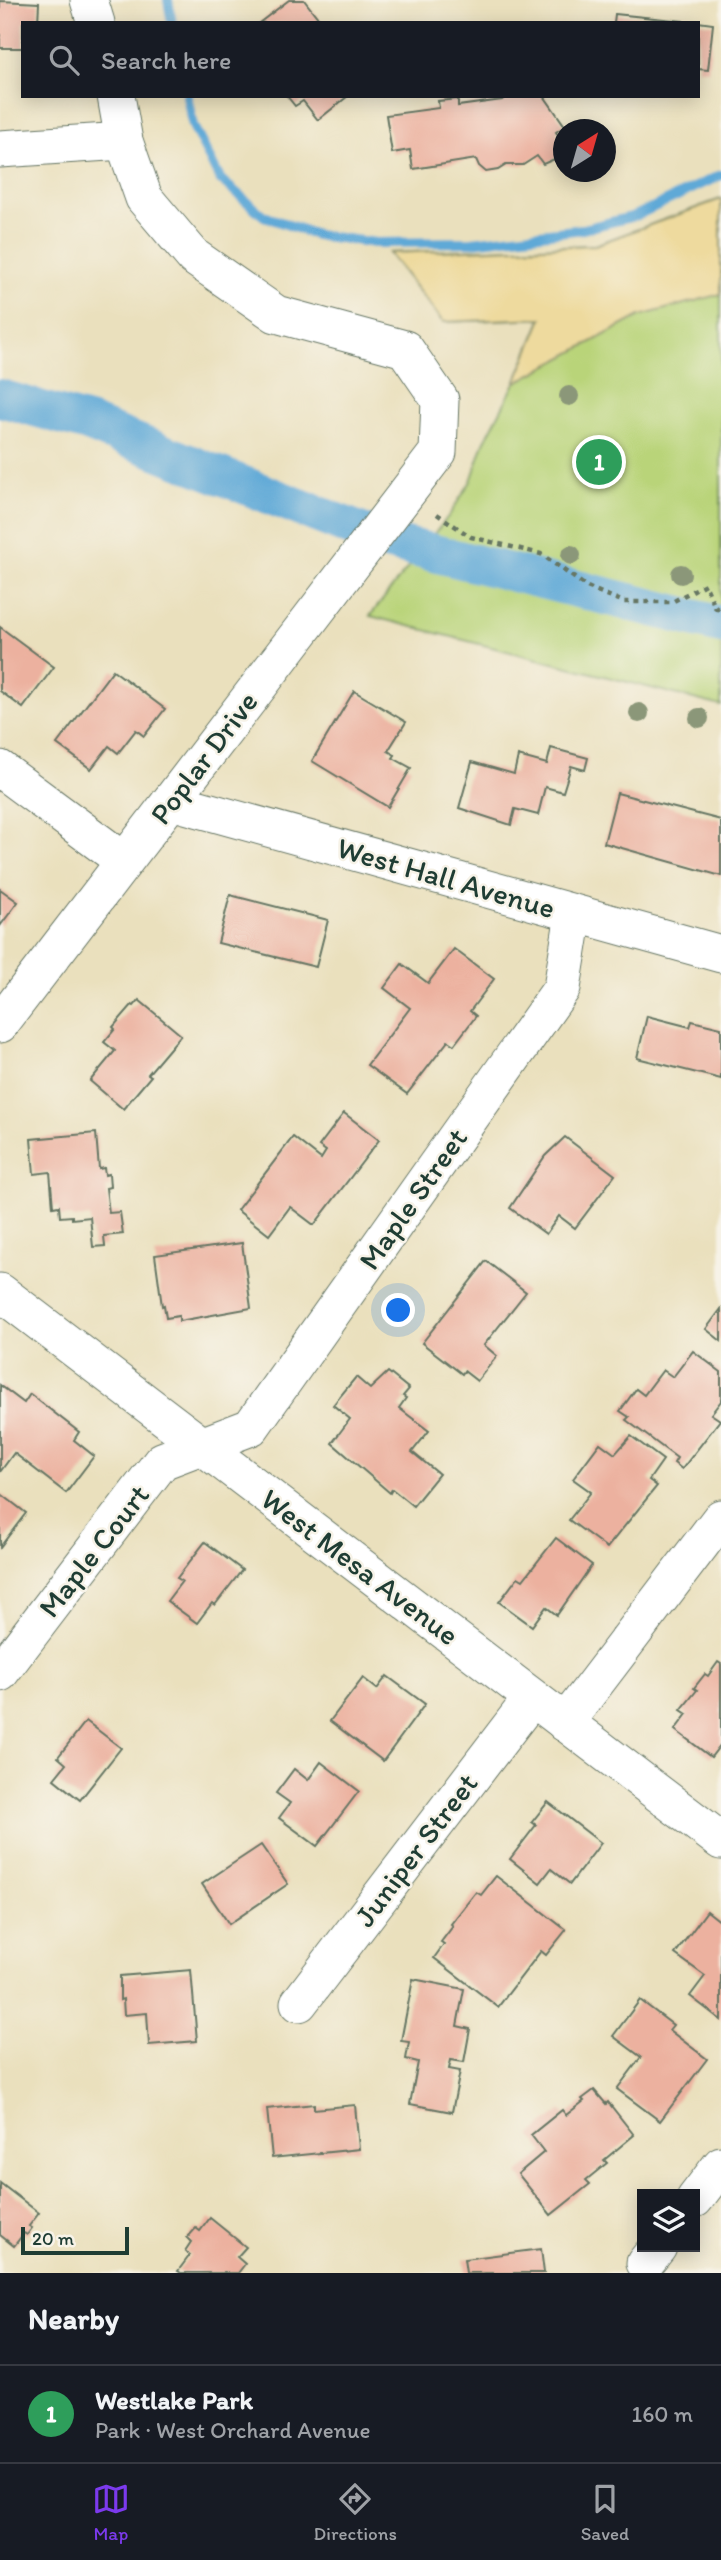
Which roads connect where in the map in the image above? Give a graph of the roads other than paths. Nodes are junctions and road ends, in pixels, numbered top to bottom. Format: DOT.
graph roads {
  1 [pos="89,0"];
  2 [pos="95,21"];
  3 [pos="116,98"];
  4 [pos="124,141"];
  5 [pos="0,149"];
  6 [pos="0,769"];
  7 [pos="171,801"];
  8 [pos="124,861"];
  9 [pos="574,914"];
  10 [pos="721,954"];
  11 [pos="0,1024"];
  12 [pos="0,1292"];
  13 [pos="200,1445"];
  14 [pos="721,1518"];
  15 [pos="0,1673"];
  16 [pos="532,1698"];
  17 [pos="565,1723"];
  18 [pos="721,1841"];
  19 [pos="299,2003"];
  20 [pos="721,2165"];
  21 [pos="700,2192"];
  1 -- 2 [label="street"];
  3 -- 4 [label="street, Poplar Drive"];
  4 -- 5 [label="street"];
  4 -- 7 [label="street, Poplar Drive"];
  6 -- 8 [label="street"];
  7 -- 8 [label="street, Poplar Drive"];
  7 -- 9 [label="street, West Hall Avenue"];
  8 -- 11 [label="street, Poplar Drive"];
  9 -- 10 [label="street, West Hall Avenue"];
  9 -- 13 [label="street, Maple Street"];
  12 -- 13 [label="street, West Mesa Avenue"];
  13 -- 15 [label="street, Maple Court"];
  13 -- 16 [label="street, West Mesa Avenue"];
  14 -- 17 [label="street"];
  16 -- 17 [label="street, West Mesa Avenue"];
  16 -- 19 [label="street, Juniper Street"];
  17 -- 18 [label="street, West Mesa Avenue"];
  20 -- 21 [label="street"];
}
